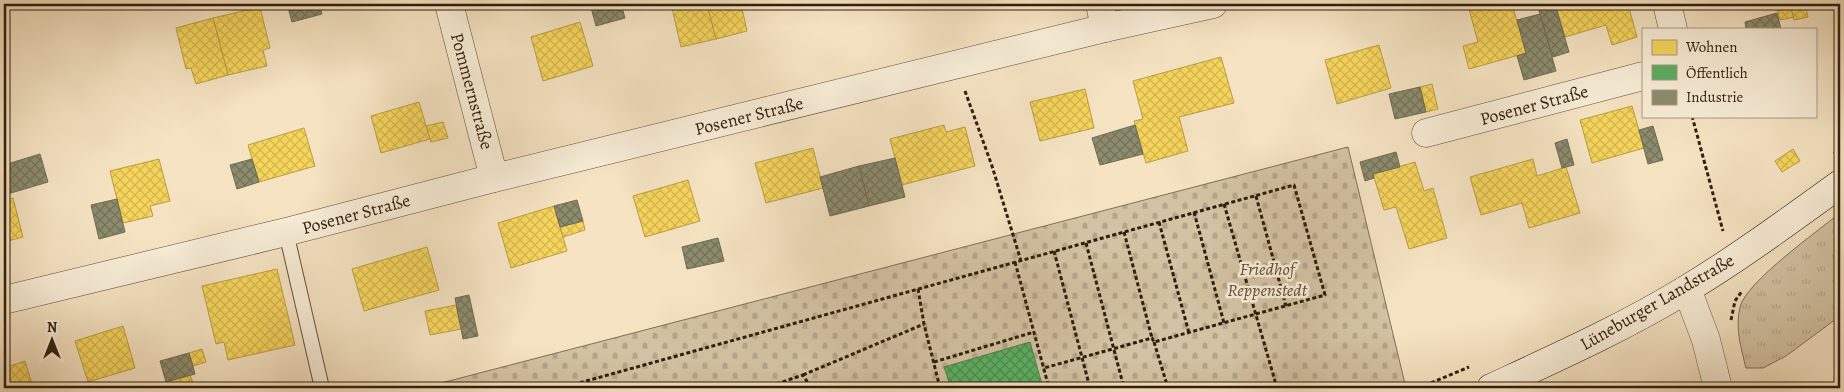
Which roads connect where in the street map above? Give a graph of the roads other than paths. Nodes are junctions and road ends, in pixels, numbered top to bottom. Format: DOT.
graph roads {
  1 [pos="449,4"];
  2 [pos="1213,4"];
  3 [pos="1667,4"];
  4 [pos="1102,16"];
  5 [pos="1673,28"];
  6 [pos="1642,76"];
  7 [pos="1426,133"];
  8 [pos="494,178"];
  9 [pos="1840,184"];
  10 [pos="286,232"];
  11 [pos="1687,289"];
  12 [pos="4,300"];
  13 [pos="322,388"];
  14 [pos="1491,388"];
  15 [pos="1718,388"];
  1 -- 8 [label="street, Pommernstraße"];
  2 -- 4 [label="street, Posener Straße"];
  3 -- 5 [label="street"];
  4 -- 8 [label="street, Posener Straße"];
  6 -- 7 [label="street, Posener Straße"];
  8 -- 10 [label="street, Posener Straße"];
  9 -- 11 [label="street, Lüneburger Landstraße"];
  10 -- 12 [label="street, Posener Straße"];
  10 -- 13 [label="lane, Posener Straße"];
  11 -- 14 [label="street, Lüneburger Landstraße"];
  11 -- 15 [label="street"];
}
